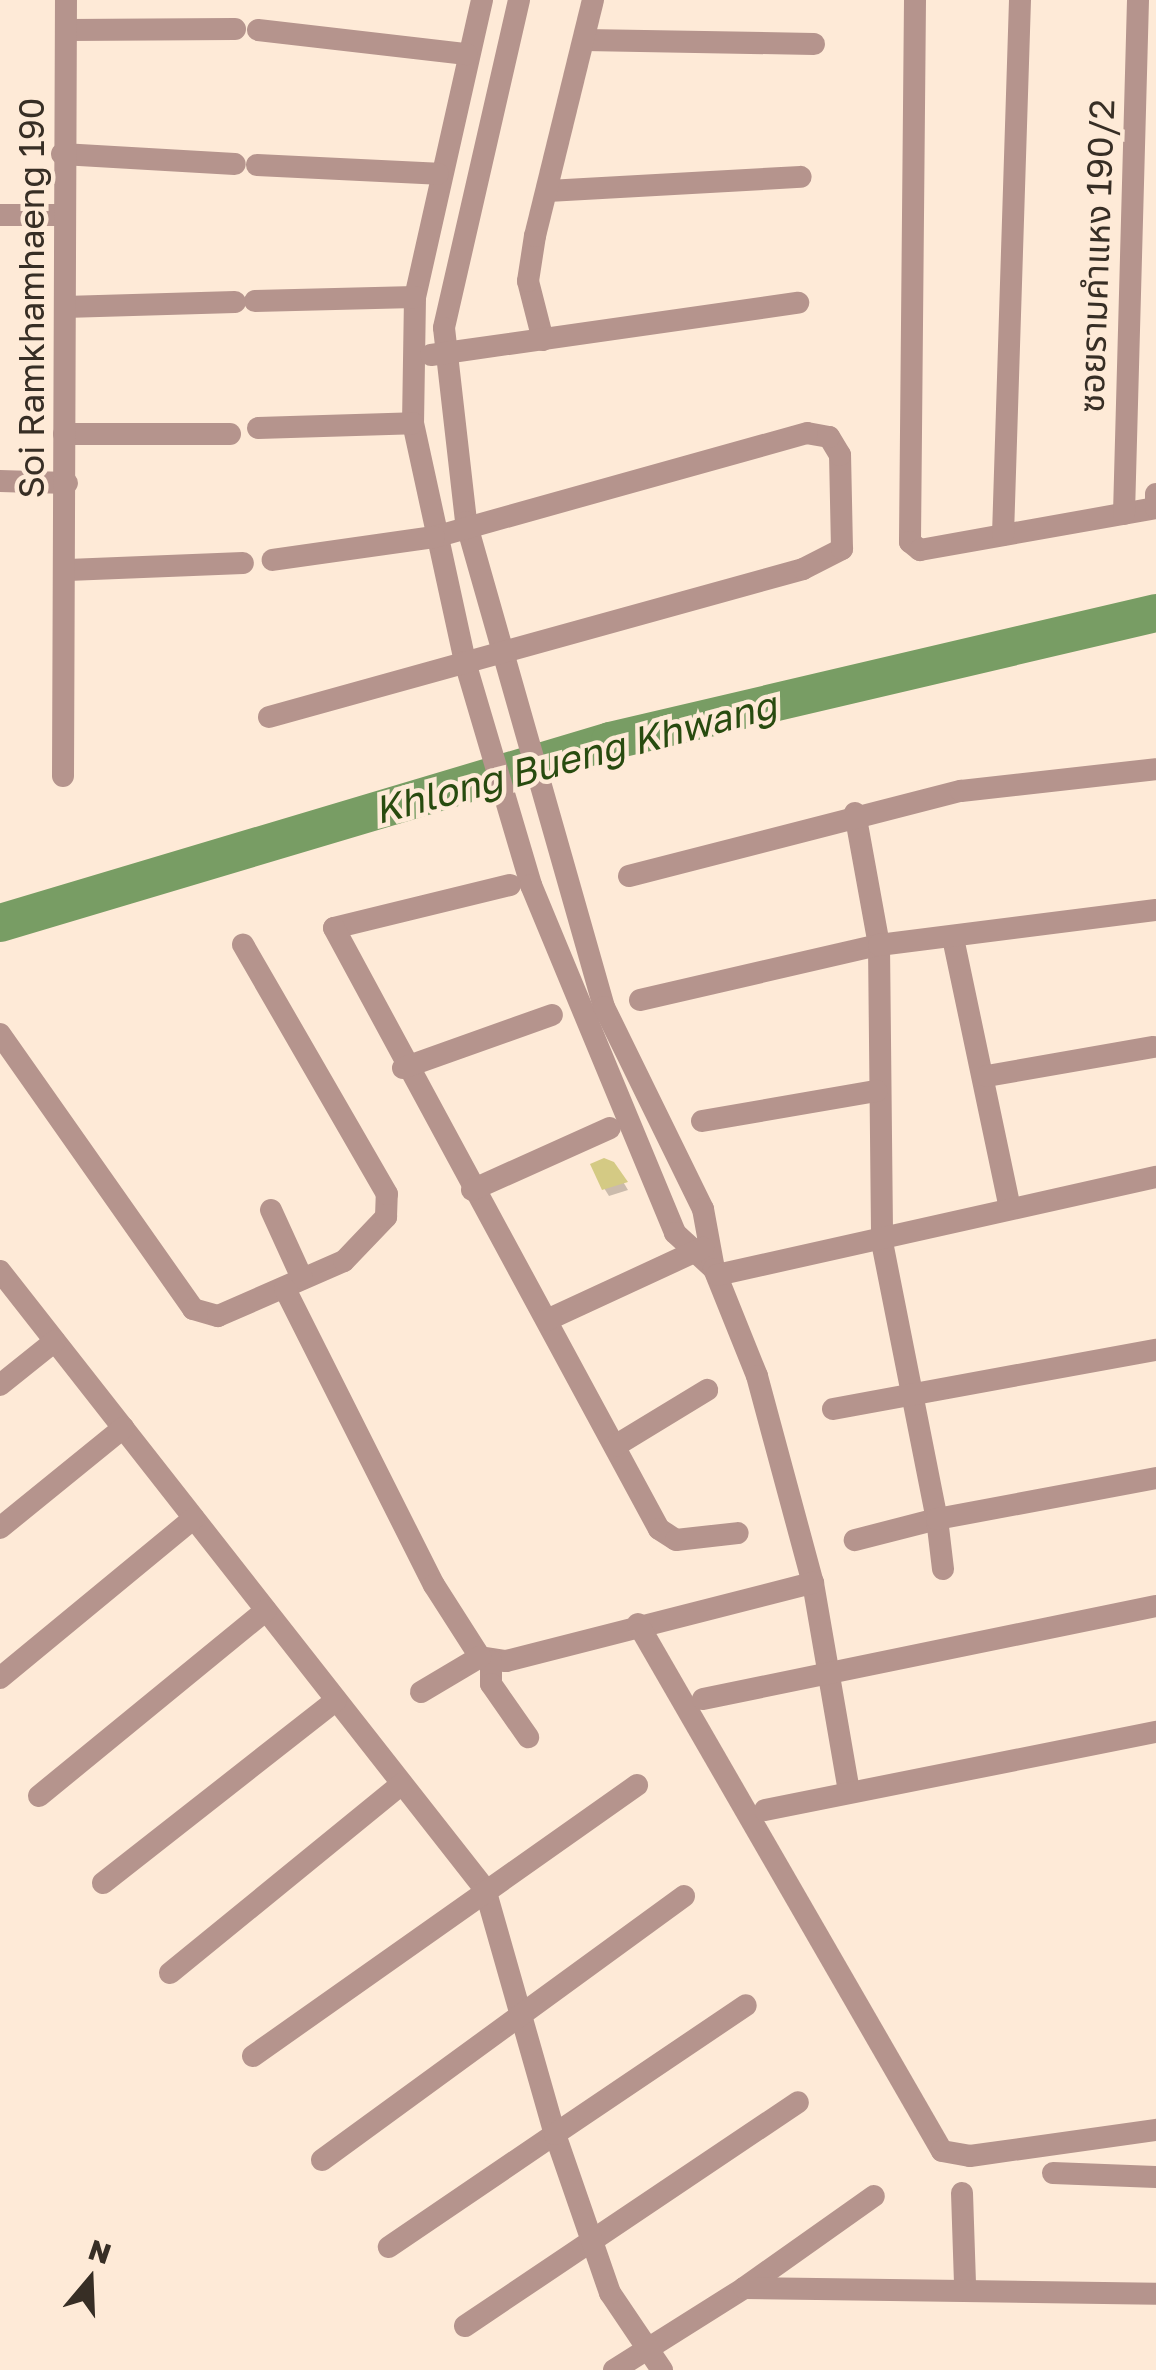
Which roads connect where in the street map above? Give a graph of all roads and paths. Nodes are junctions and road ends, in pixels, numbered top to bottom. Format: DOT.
graph roads {
  1 [pos="66,0"];
  2 [pos="482,0"];
  3 [pos="519,0"];
  4 [pos="592,0"];
  5 [pos="915,0"];
  6 [pos="1020,0"];
  7 [pos="1138,0"];
  8 [pos="67,30"];
  9 [pos="585,40"];
  10 [pos="814,44"];
  11 [pos="466,54"];
  12 [pos="62,154"];
  13 [pos="438,174"];
  14 [pos="802,177"];
  15 [pos="548,192"];
  16 [pos="0,215"];
  17 [pos="63,215"];
  18 [pos="415,297"];
  19 [pos="798,303"];
  20 [pos="64,307"];
  21 [pos="543,340"];
  22 [pos="444,354"];
  23 [pos="413,357"];
  24 [pos="413,423"];
  25 [pos="258,428"];
  26 [pos="64,434"];
  27 [pos="230,434"];
  28 [pos="0,481"];
  29 [pos="67,482"];
  30 [pos="1156,494"];
  31 [pos="1156,508"];
  32 [pos="1124,514"];
  33 [pos="466,522"];
  34 [pos="1002,535"];
  35 [pos="434,537"];
  36 [pos="272,560"];
  37 [pos="243,562"];
  38 [pos="68,570"];
  39 [pos="499,654"];
  40 [pos="465,662"];
  41 [pos="269,717"];
  42 [pos="1156,769"];
  43 [pos="63,776"];
  44 [pos="855,813"];
  45 [pos="628,876"];
  46 [pos="526,891"];
  47 [pos="568,900"];
  48 [pos="1156,910"];
  49 [pos="953,938"];
  50 [pos="244,945"];
  51 [pos="878,945"];
  52 [pos="640,1000"];
  53 [pos="552,1015"];
  54 [pos="0,1034"];
  55 [pos="1153,1048"];
  56 [pos="403,1068"];
  57 [pos="987,1076"];
  58 [pos="876,1091"];
  59 [pos="660,1118"];
  60 [pos="702,1121"];
  61 [pos="619,1129"];
  62 [pos="1156,1177"];
  63 [pos="472,1190"];
  64 [pos="1009,1204"];
  65 [pos="272,1210"];
  66 [pos="882,1242"];
  67 [pos="715,1243"];
  68 [pos="691,1253"];
  69 [pos="0,1271"];
  70 [pos="715,1272"];
  71 [pos="294,1284"];
  72 [pos="547,1320"];
  73 [pos="55,1341"];
  74 [pos="1156,1350"];
  75 [pos="0,1385"];
  76 [pos="707,1390"];
  77 [pos="910,1392"];
  78 [pos="833,1409"];
  79 [pos="123,1428"];
  80 [pos="615,1446"];
  81 [pos="1156,1478"];
  82 [pos="194,1518"];
  83 [pos="936,1519"];
  84 [pos="0,1528"];
  85 [pos="738,1534"];
  86 [pos="855,1540"];
  87 [pos="944,1569"];
  88 [pos="813,1583"];
  89 [pos="1156,1606"];
  90 [pos="266,1610"];
  91 [pos="638,1624"];
  92 [pos="486,1659"];
  93 [pos="827,1673"];
  94 [pos="0,1678"];
  95 [pos="420,1692"];
  96 [pos="703,1698"];
  97 [pos="336,1700"];
  98 [pos="1156,1732"];
  99 [pos="528,1737"];
  100 [pos="402,1784"];
  101 [pos="638,1784"];
  102 [pos="849,1792"];
  103 [pos="39,1796"];
  104 [pos="765,1810"];
  105 [pos="102,1883"];
  106 [pos="485,1889"];
  107 [pos="684,1896"];
  108 [pos="170,1973"];
  109 [pos="746,2005"];
  110 [pos="524,2011"];
  111 [pos="252,2056"];
  112 [pos="798,2102"];
  113 [pos="1156,2130"];
  114 [pos="556,2134"];
  115 [pos="322,2160"];
  116 [pos="1053,2174"];
  117 [pos="1156,2177"];
  118 [pos="962,2192"];
  119 [pos="874,2196"];
  120 [pos="388,2246"];
  121 [pos="590,2248"];
  122 [pos="965,2286"];
  123 [pos="744,2288"];
  124 [pos="1156,2294"];
  125 [pos="466,2326"];
  126 [pos="645,2350"];
  127 [pos="614,2370"];
  128 [pos="662,2370"];
  1 -- 8 [label="street, Soi Ramkhamhaeng 190"];
  2 -- 11 [label="street"];
  3 -- 22 [label="street"];
  4 -- 9 [label="street"];
  5 -- 34 [label="street"];
  6 -- 34 [label="street"];
  7 -- 32 [label="street, ซอยรามคำแหง 190/2"];
  8 -- 11 [label="street"];
  8 -- 12 [label="street, Soi Ramkhamhaeng 190"];
  9 -- 10 [label="street"];
  9 -- 15 [label="street"];
  11 -- 13 [label="street"];
  12 -- 13 [label="street"];
  12 -- 17 [label="street, Soi Ramkhamhaeng 190"];
  13 -- 18 [label="street"];
  14 -- 15 [label="street"];
  15 -- 21 [label="street"];
  16 -- 17 [label="street"];
  17 -- 20 [label="street, Soi Ramkhamhaeng 190"];
  18 -- 20 [label="street"];
  18 -- 23 [label="street"];
  19 -- 21 [label="street"];
  20 -- 26 [label="street, Soi Ramkhamhaeng 190"];
  21 -- 22 [label="street"];
  22 -- 23 [label="street"];
  22 -- 33 [label="street"];
  23 -- 24 [label="street"];
  24 -- 25 [label="street"];
  24 -- 35 [label="street"];
  26 -- 27 [label="street"];
  26 -- 29 [label="street, Soi Ramkhamhaeng 190"];
  28 -- 29 [label="street"];
  29 -- 38 [label="street, Soi Ramkhamhaeng 190"];
  30 -- 31 [label="street"];
  31 -- 32 [label="street"];
  32 -- 34 [label="street"];
  33 -- 35 [label="street"];
  33 -- 39 [label="street"];
  33 -- 39 [label="street"];
  35 -- 36 [label="street"];
  35 -- 40 [label="street"];
  37 -- 38 [label="street"];
  38 -- 43 [label="street, Soi Ramkhamhaeng 190"];
  39 -- 40 [label="street"];
  39 -- 47 [label="street"];
  40 -- 41 [label="street"];
  40 -- 46 [label="street"];
  42 -- 44 [label="street"];
  44 -- 45 [label="street"];
  44 -- 51 [label="street"];
  46 -- 47 [label="street"];
  46 -- 56 [label="street"];
  46 -- 61 [label="street"];
  47 -- 59 [label="street"];
  48 -- 49 [label="street"];
  49 -- 51 [label="street"];
  49 -- 57 [label="street"];
  50 -- 71 [label="street"];
  51 -- 52 [label="street"];
  51 -- 58 [label="street"];
  53 -- 56 [label="street"];
  54 -- 71 [label="street"];
  55 -- 57 [label="street"];
  56 -- 63 [label="street"];
  57 -- 64 [label="street"];
  58 -- 60 [label="street"];
  58 -- 66 [label="street"];
  59 -- 61 [label="street"];
  59 -- 67 [label="street"];
  61 -- 63 [label="street"];
  61 -- 68 [label="street"];
  62 -- 64 [label="street"];
  63 -- 72 [label="street"];
  64 -- 66 [label="street"];
  65 -- 71 [label="street"];
  66 -- 70 [label="street"];
  66 -- 77 [label="street"];
  67 -- 68 [label="street"];
  67 -- 70 [label="street"];
  68 -- 70 [label="street"];
  68 -- 72 [label="street"];
  69 -- 73 [label="street"];
  70 -- 88 [label="street"];
  71 -- 92 [label="street"];
  72 -- 80 [label="street"];
  73 -- 75 [label="street"];
  73 -- 79 [label="street"];
  74 -- 77 [label="street"];
  76 -- 80 [label="street"];
  77 -- 78 [label="street"];
  77 -- 83 [label="street"];
  79 -- 82 [label="street"];
  79 -- 84 [label="street"];
  80 -- 85 [label="street"];
  81 -- 83 [label="street"];
  82 -- 90 [label="street"];
  82 -- 94 [label="street"];
  83 -- 86 [label="street"];
  83 -- 87 [label="street"];
  88 -- 91 [label="street"];
  88 -- 93 [label="street"];
  89 -- 93 [label="street"];
  90 -- 97 [label="street"];
  90 -- 103 [label="street"];
  91 -- 92 [label="street"];
  91 -- 113 [label="street"];
  92 -- 95 [label="street"];
  92 -- 99 [label="street"];
  93 -- 96 [label="street"];
  93 -- 102 [label="street"];
  97 -- 100 [label="street"];
  97 -- 105 [label="street"];
  98 -- 102 [label="street"];
  100 -- 106 [label="street"];
  100 -- 108 [label="street"];
  101 -- 106 [label="street"];
  102 -- 104 [label="street"];
  106 -- 110 [label="street"];
  106 -- 111 [label="street"];
  107 -- 110 [label="street"];
  109 -- 114 [label="street"];
  110 -- 114 [label="street"];
  110 -- 115 [label="street"];
  112 -- 121 [label="street"];
  114 -- 120 [label="street"];
  114 -- 121 [label="street"];
  116 -- 117 [label="street"];
  118 -- 122 [label="street"];
  119 -- 123 [label="street"];
  121 -- 125 [label="street"];
  121 -- 126 [label="street"];
  122 -- 123 [label="street"];
  122 -- 124 [label="street"];
  123 -- 126 [label="street"];
  126 -- 127 [label="street"];
  126 -- 128 [label="street"];
}
